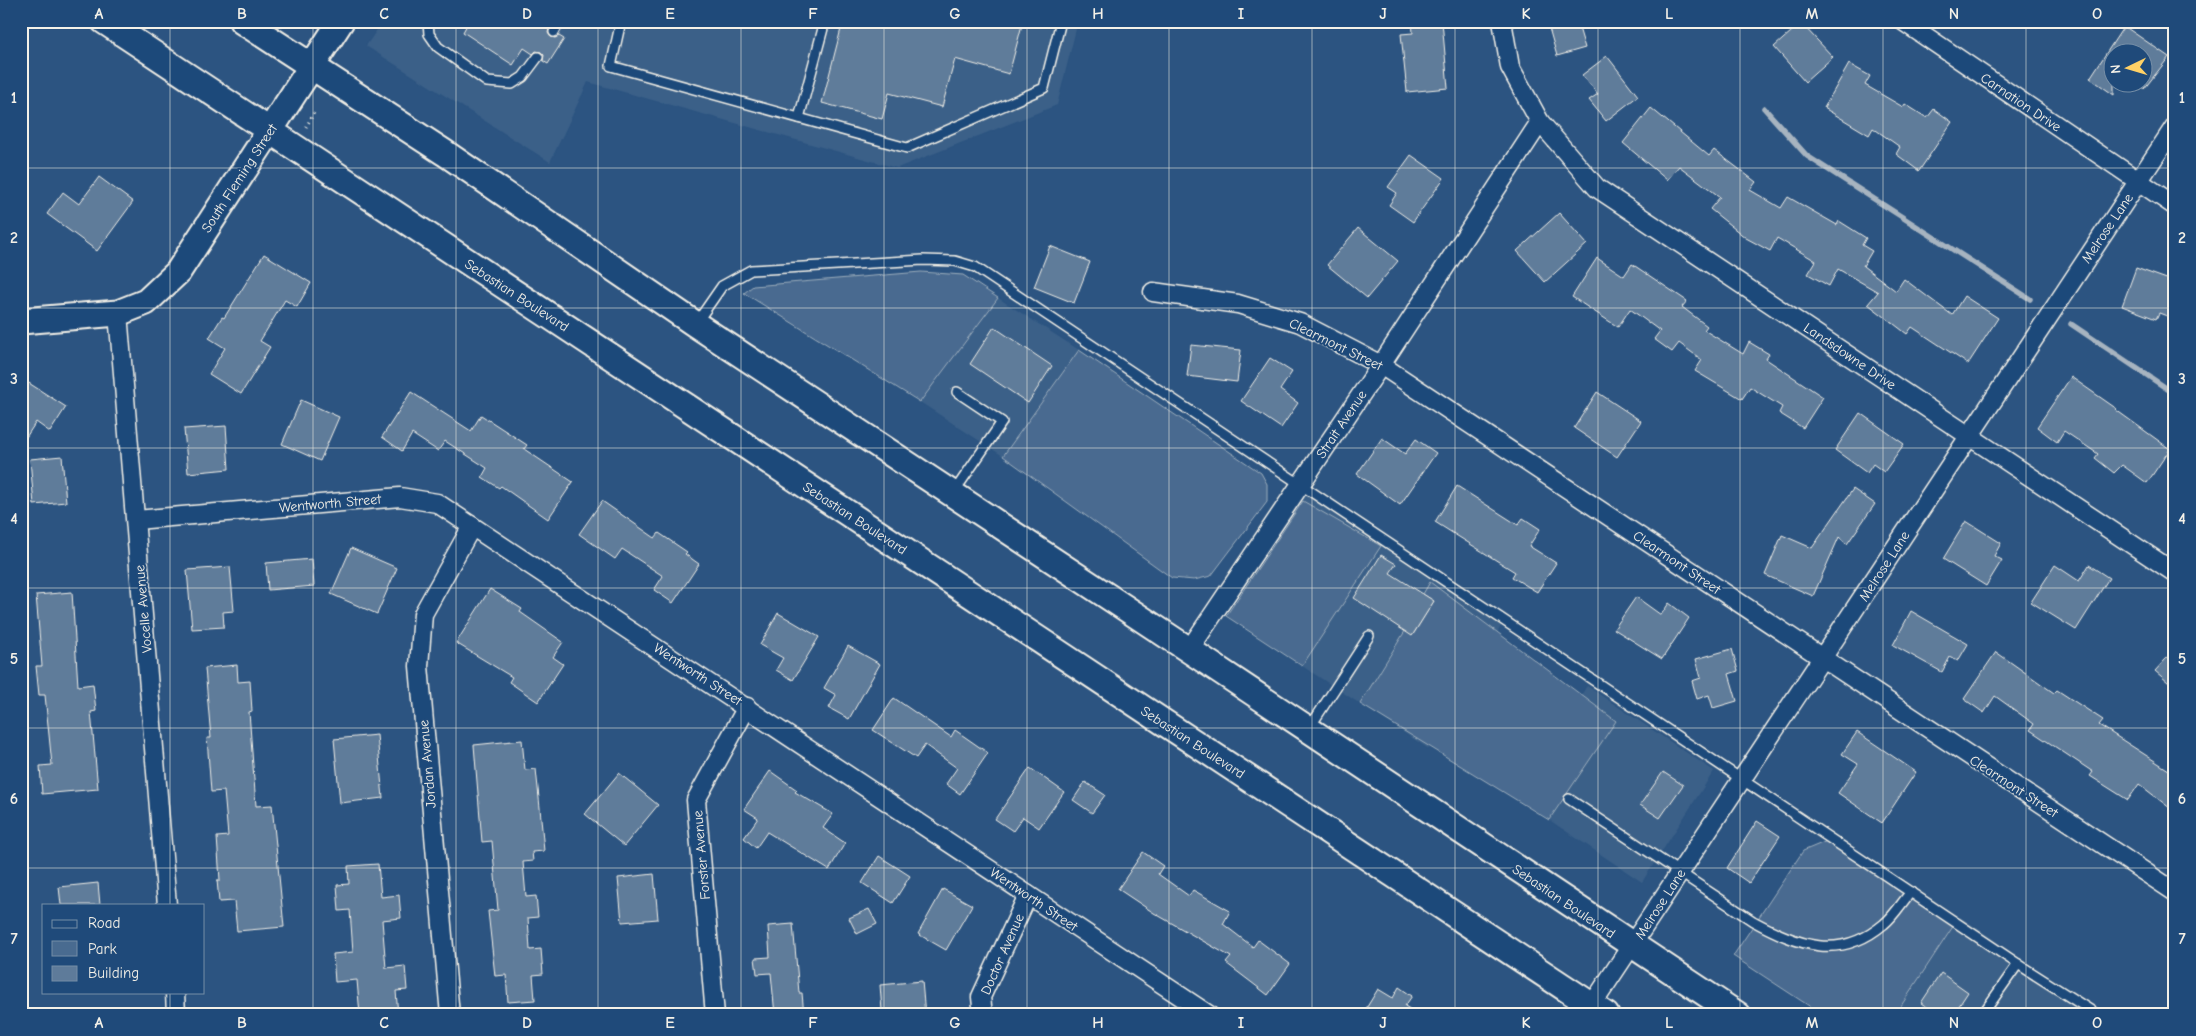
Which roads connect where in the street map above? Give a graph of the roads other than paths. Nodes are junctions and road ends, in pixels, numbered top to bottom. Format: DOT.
graph roads {
  1 [pos="104,21"];
  2 [pos="242,21"];
  3 [pos="341,21"];
  4 [pos="428,21"];
  5 [pos="560,21"];
  6 [pos="621,21"];
  7 [pos="825,21"];
  8 [pos="1061,21"];
  9 [pos="1502,21"];
  10 [pos="1903,21"];
  11 [pos="554,32"];
  12 [pos="538,57"];
  13 [pos="312,66"];
  14 [pos="799,118"];
  15 [pos="1540,122"];
  16 [pos="2175,126"];
  17 [pos="269,131"];
  18 [pos="2138,182"];
  19 [pos="2175,206"];
  20 [pos="1153,292"];
  21 [pos="118,313"];
  22 [pos="21,321"];
  23 [pos="695,324"];
  24 [pos="1381,365"];
  25 [pos="958,392"];
  26 [pos="1970,436"];
  27 [pos="1301,484"];
  28 [pos="953,494"];
  29 [pos="136,520"];
  30 [pos="472,526"];
  31 [pos="2175,573"];
  32 [pos="1369,636"];
  33 [pos="1189,650"];
  34 [pos="1822,659"];
  35 [pos="746,707"];
  36 [pos="1309,730"];
  37 [pos="1741,778"];
  38 [pos="1569,799"];
  39 [pos="1680,874"];
  40 [pos="1911,892"];
  41 [pos="2175,892"];
  42 [pos="1028,895"];
  43 [pos="167,904"];
  44 [pos="1632,946"];
  45 [pos="2018,964"];
  46 [pos="174,994"];
  47 [pos="1599,1010"];
  48 [pos="176,1015"];
  49 [pos="450,1015"];
  50 [pos="715,1015"];
  51 [pos="983,1015"];
  52 [pos="1209,1015"];
  53 [pos="1738,1015"];
  54 [pos="1982,1015"];
  55 [pos="2098,1015"];
  1 -- 17 [label="main road, Sebastian Boulevard"];
  2 -- 13 [label="main road, Sebastian Boulevard"];
  3 -- 13 [label="main road, South Fleming Street"];
  4 -- 12 [label="lane"];
  5 -- 11 [label="lane"];
  6 -- 14 [label="lane"];
  7 -- 14 [label="lane"];
  8 -- 14 [label="lane"];
  9 -- 15 [label="street, Landsdowne Drive"];
  10 -- 18 [label="street, Carnation Drive"];
  13 -- 17 [label="main road, South Fleming Street"];
  13 -- 23 [label="main road, Sebastian Boulevard"];
  15 -- 24 [label="street, Strait Avenue"];
  15 -- 26 [label="street, Landsdowne Drive"];
  16 -- 18 [label="street, Melrose Lane"];
  17 -- 21 [label="main road, South Fleming Street"];
  17 -- 47 [label="main road, Sebastian Boulevard"];
  18 -- 19 [label="street, Carnation Drive"];
  18 -- 26 [label="street, Melrose Lane"];
  20 -- 24 [label="street, Clearmont Street"];
  21 -- 22 [label="main road, South Fleming Street"];
  21 -- 29 [label="street, Vocelle Avenue"];
  23 -- 27 [label="lane"];
  23 -- 28 [label="main road, Sebastian Boulevard"];
  24 -- 27 [label="street, Strait Avenue"];
  24 -- 34 [label="street, Clearmont Street"];
  25 -- 28 [label="lane"];
  26 -- 31 [label="street, Landsdowne Drive"];
  26 -- 34 [label="street, Melrose Lane"];
  27 -- 33 [label="street, Strait Avenue"];
  27 -- 37 [label="lane"];
  28 -- 33 [label="main road, Sebastian Boulevard"];
  29 -- 30 [label="street, Wentworth Street"];
  29 -- 43 [label="street, Vocelle Avenue"];
  30 -- 35 [label="street, Wentworth Street"];
  30 -- 49 [label="street, Jordan Avenue"];
  32 -- 36 [label="lane"];
  33 -- 36 [label="main road, Sebastian Boulevard"];
  34 -- 37 [label="street, Melrose Lane"];
  34 -- 41 [label="street, Clearmont Street"];
  35 -- 42 [label="street, Wentworth Street"];
  35 -- 50 [label="street, Forster Avenue"];
  36 -- 44 [label="main road, Sebastian Boulevard"];
  37 -- 39 [label="street, Melrose Lane"];
  37 -- 40 [label="lane"];
  38 -- 39 [label="lane"];
  39 -- 40 [label="lane"];
  39 -- 44 [label="street, Melrose Lane"];
  40 -- 45 [label="lane"];
  42 -- 51 [label="street, Doctor Avenue"];
  42 -- 52 [label="street, Wentworth Street"];
  44 -- 47 [label="street, Melrose Lane"];
  44 -- 53 [label="main road, Sebastian Boulevard"];
  45 -- 54 [label="lane"];
  45 -- 55 [label="lane"];
  46 -- 48 [label="street"];
}
